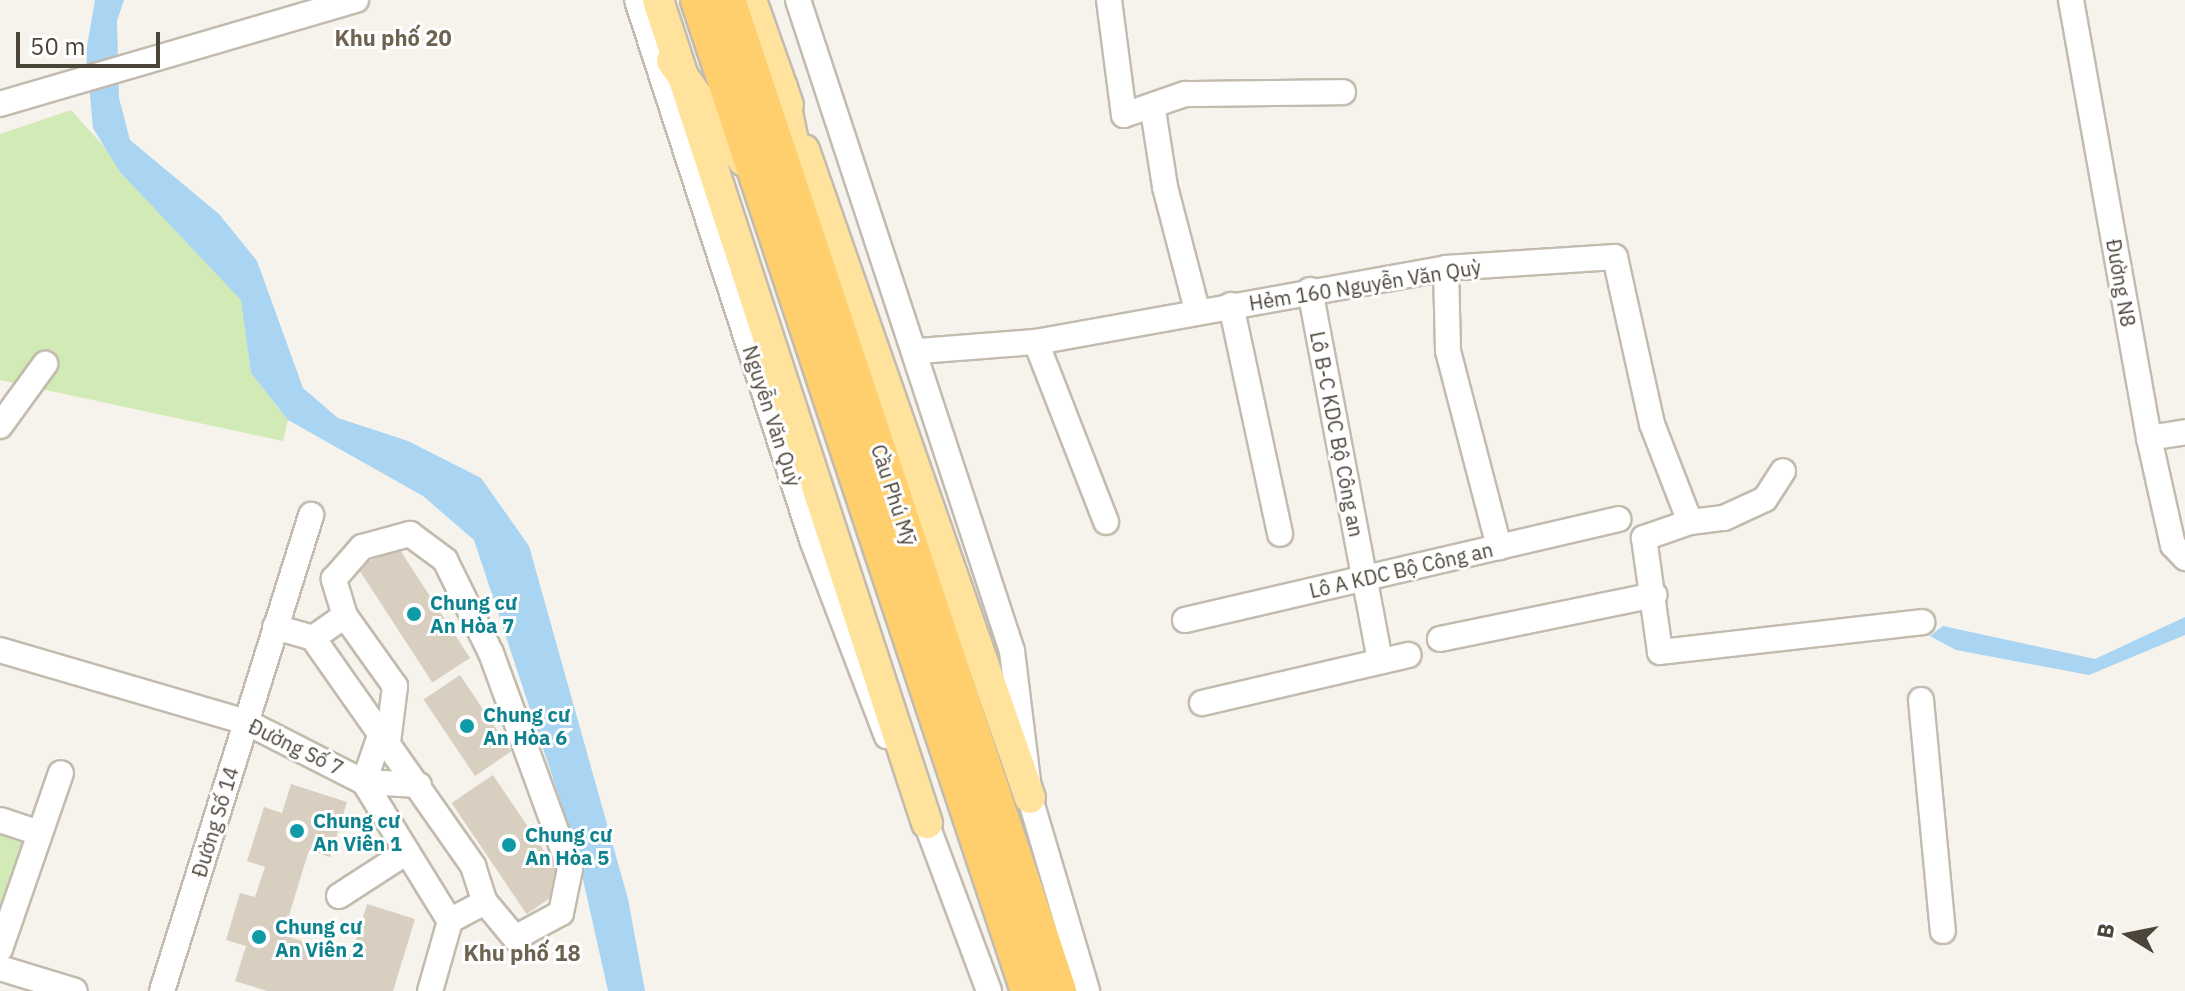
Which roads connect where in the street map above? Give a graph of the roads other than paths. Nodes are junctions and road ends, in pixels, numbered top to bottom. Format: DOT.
graph roads {
  1 [pos="356,0"];
  2 [pos="637,0"];
  3 [pos="658,0"];
  4 [pos="698,0"];
  5 [pos="728,0"];
  6 [pos="751,0"];
  7 [pos="798,0"];
  8 [pos="1109,0"];
  9 [pos="2071,0"];
  10 [pos="672,61"];
  11 [pos="782,87"];
  12 [pos="1343,92"];
  13 [pos="0,104"];
  14 [pos="1153,110"];
  15 [pos="1446,268"];
  16 [pos="1310,290"];
  17 [pos="1231,305"];
  18 [pos="1197,310"];
  19 [pos="1036,342"];
  20 [pos="918,351"];
  21 [pos="45,364"];
  22 [pos="0,426"];
  23 [pos="2185,432"];
  24 [pos="2149,438"];
  25 [pos="1783,471"];
  26 [pos="311,515"];
  27 [pos="1618,519"];
  28 [pos="1106,522"];
  29 [pos="1690,522"];
  30 [pos="1280,534"];
  31 [pos="1499,547"];
  32 [pos="2185,558"];
  33 [pos="1364,578"];
  34 [pos="1655,595"];
  35 [pos="345,616"];
  36 [pos="1185,620"];
  37 [pos="1922,622"];
  38 [pos="275,627"];
  39 [pos="313,638"];
  40 [pos="1440,639"];
  41 [pos="0,650"];
  42 [pos="1408,655"];
  43 [pos="1380,661"];
  44 [pos="1921,700"];
  45 [pos="1202,703"];
  46 [pos="893,712"];
  47 [pos="246,722"];
  48 [pos="384,738"];
  49 [pos="61,773"];
  50 [pos="364,782"];
  51 [pos="419,785"];
  52 [pos="1030,798"];
  53 [pos="0,820"];
  54 [pos="927,823"];
  55 [pos="39,833"];
  56 [pos="407,852"];
  57 [pos="339,896"];
  58 [pos="485,902"];
  59 [pos="450,921"];
  60 [pos="1943,931"];
  61 [pos="0,949"];
  62 [pos="0,968"];
  63 [pos="75,991"];
  64 [pos="162,991"];
  65 [pos="430,991"];
  66 [pos="989,991"];
  67 [pos="1018,991"];
  68 [pos="1028,991"];
  69 [pos="1059,991"];
  70 [pos="1069,991"];
  71 [pos="1087,991"];
  1 -- 13 [label="street"];
  2 -- 54 [label="street, Nguyễn Văn Quỳ"];
  3 -- 10 [label="main road, Cầu Phú Mỹ"];
  4 -- 68 [label="highway, Cầu Phú Mỹ"];
  5 -- 69 [label="highway, Cầu Phú Mỹ"];
  6 -- 11 [label="main road, Cầu Phú Mỹ"];
  7 -- 20 [label="street"];
  8 -- 14 [label="street"];
  9 -- 24 [label="street, Đường N8"];
  10 -- 46 [label="main road, Cầu Phú Mỹ"];
  10 -- 67 [label="main road, Cầu Phú Mỹ"];
  11 -- 52 [label="main road, Cầu Phú Mỹ"];
  11 -- 70 [label="main road, Cầu Phú Mỹ"];
  12 -- 14 [label="street"];
  14 -- 18 [label="street"];
  15 -- 16 [label="street, Hẻm 160 Nguyễn Văn Quỳ"];
  15 -- 29 [label="street, Hẻm 160 Nguyễn Văn Quỳ"];
  15 -- 31 [label="street"];
  16 -- 17 [label="street, Hẻm 160 Nguyễn Văn Quỳ"];
  16 -- 33 [label="street, Lô B-C KDC Bộ Công an"];
  17 -- 18 [label="street, Hẻm 160 Nguyễn Văn Quỳ"];
  17 -- 30 [label="street"];
  18 -- 19 [label="street, Hẻm 160 Nguyễn Văn Quỳ"];
  19 -- 20 [label="street, Hẻm 160 Nguyễn Văn Quỳ"];
  19 -- 28 [label="street"];
  20 -- 52 [label="street"];
  21 -- 22 [label="street"];
  23 -- 24 [label="street"];
  24 -- 32 [label="street, Đường N8"];
  25 -- 29 [label="street"];
  26 -- 38 [label="street, Đường Số 14"];
  27 -- 31 [label="street, Lô A KDC Bộ Công an"];
  29 -- 34 [label="street"];
  31 -- 33 [label="street, Lô A KDC Bộ Công an"];
  33 -- 36 [label="street, Lô A KDC Bộ Công an"];
  33 -- 43 [label="street, Lô B-C KDC Bộ Công an"];
  34 -- 37 [label="street"];
  34 -- 40 [label="street"];
  35 -- 39 [label="street"];
  35 -- 48 [label="street"];
  35 -- 58 [label="street"];
  38 -- 39 [label="street"];
  38 -- 47 [label="street, Đường Số 14"];
  39 -- 48 [label="street"];
  41 -- 47 [label="street, Đường Số 7"];
  42 -- 43 [label="street"];
  43 -- 45 [label="street"];
  44 -- 60 [label="street"];
  46 -- 54 [label="main road, Nguyễn Văn Quỳ"];
  47 -- 50 [label="street, Đường Số 7"];
  47 -- 64 [label="street, Đường Số 14"];
  48 -- 50 [label="street"];
  48 -- 51 [label="street"];
  49 -- 55 [label="street"];
  50 -- 51 [label="street"];
  50 -- 56 [label="street, Đường Số 7"];
  51 -- 58 [label="street"];
  52 -- 71 [label="street"];
  53 -- 55 [label="street"];
  54 -- 66 [label="street, Nguyễn Văn Quỳ"];
  55 -- 61 [label="street"];
  56 -- 57 [label="street"];
  56 -- 59 [label="street, Đường Số 7"];
  58 -- 59 [label="street"];
  59 -- 65 [label="street"];
  62 -- 63 [label="street"];
}
